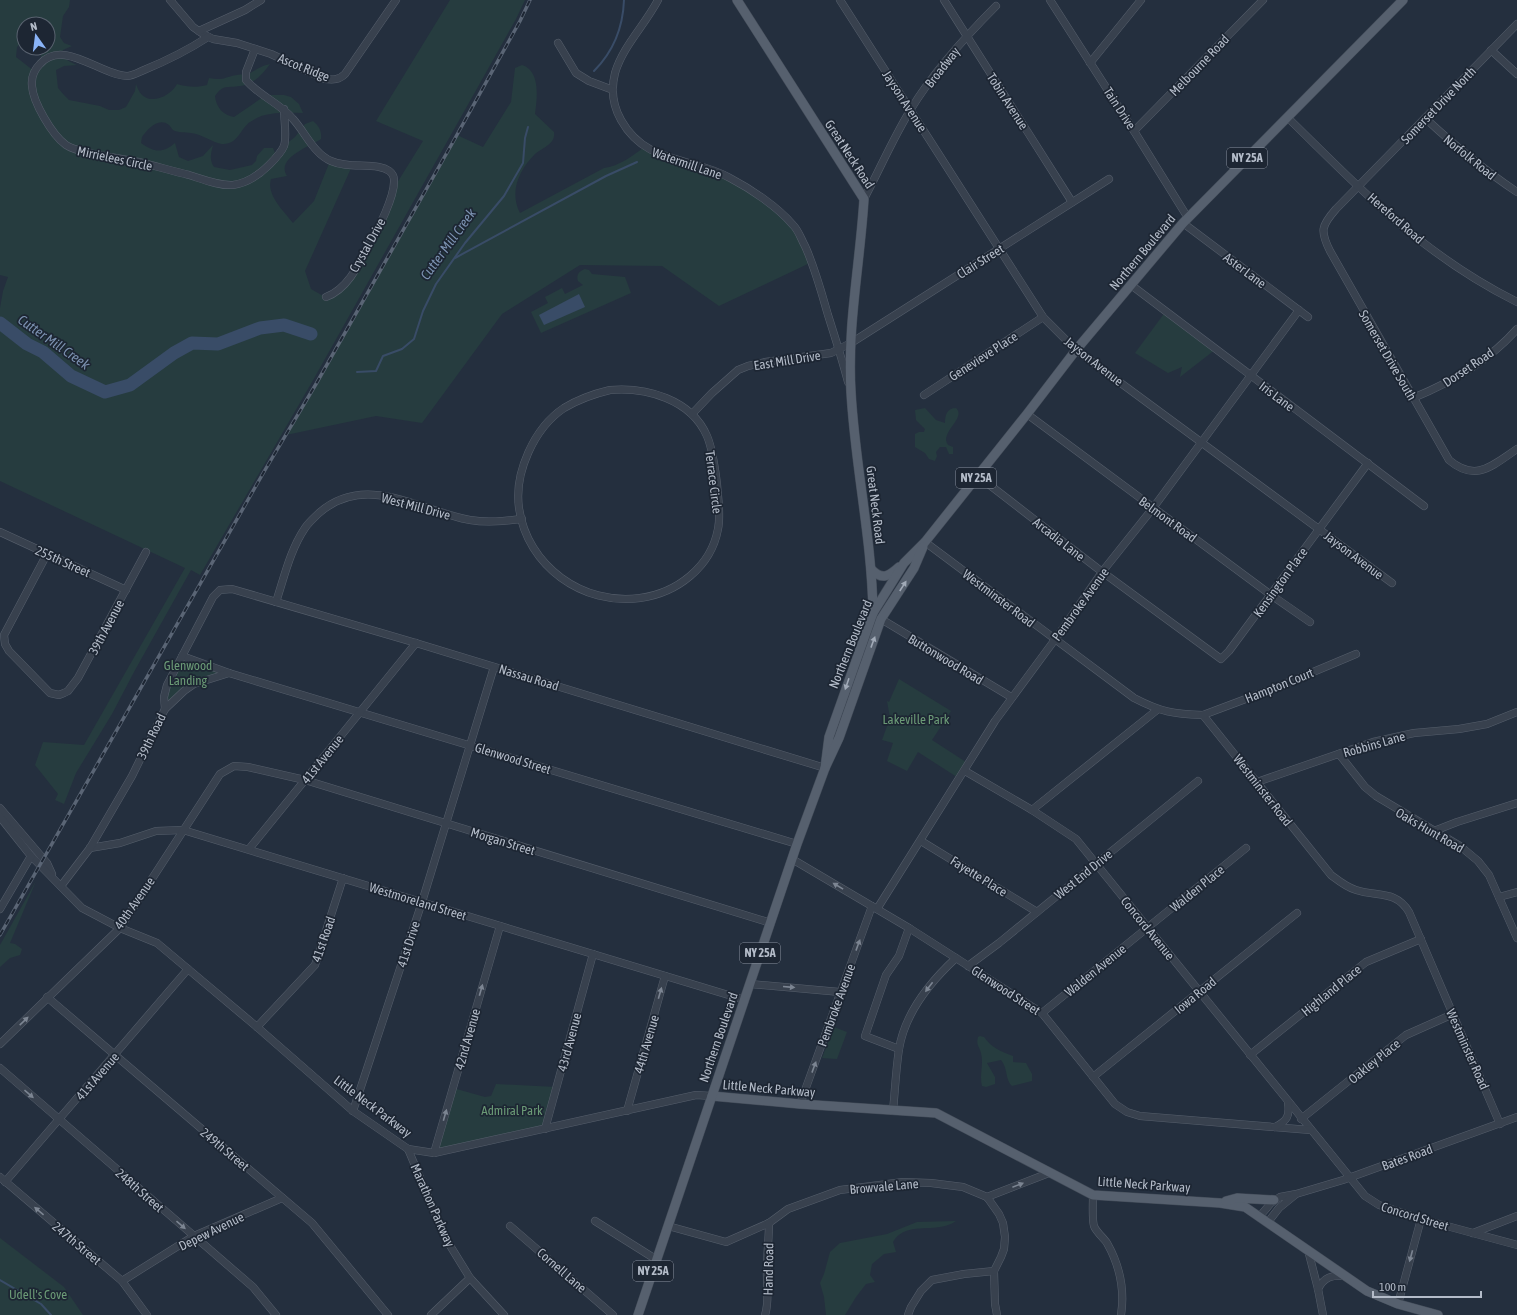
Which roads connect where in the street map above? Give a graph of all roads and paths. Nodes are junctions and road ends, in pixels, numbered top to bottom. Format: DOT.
graph roads {
  1 [pos="170,0"];
  2 [pos="261,0"];
  3 [pos="396,0"];
  4 [pos="658,0"];
  5 [pos="736,0"];
  6 [pos="840,0"];
  7 [pos="944,0"];
  8 [pos="1050,0"];
  9 [pos="1141,0"];
  10 [pos="1263,0"];
  11 [pos="1404,0"];
  12 [pos="996,6"];
  13 [pos="1517,24"];
  14 [pos="198,31"];
  15 [pos="966,36"];
  16 [pos="208,37"];
  17 [pos="558,43"];
  18 [pos="255,49"];
  19 [pos="1491,50"];
  20 [pos="1090,63"];
  21 [pos="1517,74"];
  22 [pos="613,90"];
  23 [pos="284,109"];
  24 [pos="910,110"];
  25 [pos="1287,117"];
  26 [pos="1425,118"];
  27 [pos="1134,131"];
  28 [pos="1109,179"];
  29 [pos="1358,186"];
  30 [pos="1517,192"];
  31 [pos="864,199"];
  32 [pos="1072,202"];
  33 [pos="1185,221"];
  34 [pos="999,248"];
  35 [pos="1131,285"];
  36 [pos="326,297"];
  37 [pos="1517,302"];
  38 [pos="1299,310"];
  39 [pos="1043,317"];
  40 [pos="1308,317"];
  41 [pos="1517,329"];
  42 [pos="851,343"];
  43 [pos="839,349"];
  44 [pos="1076,350"];
  45 [pos="1250,376"];
  46 [pos="851,391"];
  47 [pos="924,395"];
  48 [pos="1413,398"];
  49 [pos="692,414"];
  50 [pos="1027,414"];
  51 [pos="1201,442"];
  52 [pos="1517,449"];
  53 [pos="1368,463"];
  54 [pos="978,476"];
  55 [pos="1424,506"];
  56 [pos="1153,508"];
  57 [pos="522,519"];
  58 [pos="1319,529"];
  59 [pos="0,532"];
  60 [pos="925,542"];
  61 [pos="146,552"];
  62 [pos="47,554"];
  63 [pos="904,563"];
  64 [pos="872,569"];
  65 [pos="1102,572"];
  66 [pos="1392,583"];
  67 [pos="126,590"];
  68 [pos="232,590"];
  69 [pos="1271,595"];
  70 [pos="276,602"];
  71 [pos="873,613"];
  72 [pos="881,619"];
  73 [pos="1310,622"];
  74 [pos="1055,639"];
  75 [pos="416,643"];
  76 [pos="1356,654"];
  77 [pos="182,656"];
  78 [pos="1218,657"];
  79 [pos="494,666"];
  80 [pos="229,673"];
  81 [pos="1011,697"];
  82 [pos="165,709"];
  83 [pos="1157,710"];
  84 [pos="360,712"];
  85 [pos="1517,712"];
  86 [pos="1203,715"];
  87 [pos="470,745"];
  88 [pos="1339,754"];
  89 [pos="234,766"];
  90 [pos="825,768"];
  91 [pos="965,771"];
  92 [pos="305,780"];
  93 [pos="1198,781"];
  94 [pos="1257,782"];
  95 [pos="1517,803"];
  96 [pos="0,808"];
  97 [pos="1032,810"];
  98 [pos="0,817"];
  99 [pos="445,823"];
  100 [pos="183,830"];
  101 [pos="1434,831"];
  102 [pos="921,841"];
  103 [pos="797,844"];
  104 [pos="90,848"];
  105 [pos="1246,848"];
  106 [pos="249,849"];
  107 [pos="31,856"];
  108 [pos="792,859"];
  109 [pos="1097,864"];
  110 [pos="52,876"];
  111 [pos="343,878"];
  112 [pos="61,886"];
  113 [pos="1517,892"];
  114 [pos="1500,898"];
  115 [pos="422,902"];
  116 [pos="875,907"];
  117 [pos="0,909"];
  118 [pos="1037,912"];
  119 [pos="1297,913"];
  120 [pos="771,923"];
  121 [pos="500,926"];
  122 [pos="1148,927"];
  123 [pos="120,928"];
  124 [pos="909,928"];
  125 [pos="1517,938"];
  126 [pos="1421,939"];
  127 [pos="593,954"];
  128 [pos="956,958"];
  129 [pos="968,966"];
  130 [pos="188,969"];
  131 [pos="665,976"];
  132 [pos="750,984"];
  133 [pos="1200,991"];
  134 [pos="840,992"];
  135 [pos="47,997"];
  136 [pos="745,1000"];
  137 [pos="1042,1013"];
  138 [pos="1453,1014"];
  139 [pos="257,1027"];
  140 [pos="0,1044"];
  141 [pos="899,1048"];
  142 [pos="114,1055"];
  143 [pos="1250,1055"];
  144 [pos="0,1068"];
  145 [pos="1093,1077"];
  146 [pos="712,1096"];
  147 [pos="1288,1103"];
  148 [pos="800,1104"];
  149 [pos="353,1111"];
  150 [pos="627,1111"];
  151 [pos="893,1111"];
  152 [pos="1517,1117"];
  153 [pos="1302,1119"];
  154 [pos="59,1120"];
  155 [pos="1500,1124"];
  156 [pos="1274,1127"];
  157 [pos="545,1129"];
  158 [pos="1310,1130"];
  159 [pos="408,1149"];
  160 [pos="434,1153"];
  161 [pos="1049,1173"];
  162 [pos="1350,1178"];
  163 [pos="3,1180"];
  164 [pos="1296,1194"];
  165 [pos="1093,1195"];
  166 [pos="987,1197"];
  167 [pos="282,1198"];
  168 [pos="1274,1200"];
  169 [pos="1220,1203"];
  170 [pos="1517,1216"];
  171 [pos="1421,1218"];
  172 [pos="1264,1219"];
  173 [pos="595,1221"];
  174 [pos="768,1223"];
  175 [pos="510,1226"];
  176 [pos="668,1226"];
  177 [pos="1473,1233"];
  178 [pos="194,1236"];
  179 [pos="1517,1245"];
  180 [pos="1308,1250"];
  181 [pos="657,1260"];
  182 [pos="994,1271"];
  183 [pos="1344,1276"];
  184 [pos="470,1278"];
  185 [pos="122,1281"];
  186 [pos="1318,1289"];
  187 [pos="1398,1304"];
  188 [pos="148,1315"];
  189 [pos="276,1315"];
  190 [pos="388,1315"];
  191 [pos="431,1315"];
  192 [pos="504,1315"];
  193 [pos="613,1315"];
  194 [pos="638,1315"];
  195 [pos="765,1315"];
  196 [pos="908,1315"];
  197 [pos="997,1315"];
  198 [pos="1121,1315"];
  199 [pos="1323,1315"];
  200 [pos="1438,1315"];
  1 -- 14 [label="street, Ascot Ridge"];
  2 -- 14 [label="street"];
  3 -- 18 [label="street, Ascot Ridge"];
  4 -- 22 [label="street"];
  5 -- 31 [label="main road, Great Neck Road"];
  6 -- 24 [label="street, Jayson Avenue"];
  7 -- 15 [label="street, Tobin Avenue"];
  8 -- 20 [label="street, Tain Drive"];
  9 -- 20 [label="street"];
  10 -- 27 [label="street, Melbourne Road"];
  11 -- 25 [label="main road, Northern Boulevard / NY 25A"];
  12 -- 15 [label="street, Broadway"];
  13 -- 19 [label="street, Somerset Drive North"];
  14 -- 16 [label="street, Ascot Ridge"];
  15 -- 24 [label="street, Broadway"];
  15 -- 32 [label="street, Tobin Avenue"];
  16 -- 18 [label="street, Ascot Ridge"];
  16 -- 23 [label="street, Mirrielees Circle"];
  17 -- 22 [label="street"];
  18 -- 23 [label="street"];
  19 -- 21 [label="street"];
  19 -- 26 [label="street, Somerset Drive North"];
  20 -- 27 [label="street, Tain Drive"];
  22 -- 43 [label="street, Watermill Lane"];
  23 -- 36 [label="street, Crystal Drive"];
  24 -- 31 [label="street, Broadway"];
  24 -- 34 [label="street, Jayson Avenue"];
  25 -- 29 [label="street, Hereford Road"];
  25 -- 33 [label="main road, Northern Boulevard / NY 25A"];
  26 -- 29 [label="street, Somerset Drive North"];
  26 -- 30 [label="street, Norfolk Road"];
  27 -- 33 [label="street, Tain Drive"];
  28 -- 32 [label="street, Clair Street"];
  29 -- 37 [label="street, Hereford Road"];
  29 -- 48 [label="street, Somerset Drive South"];
  31 -- 42 [label="main road, Great Neck Road"];
  32 -- 34 [label="street, Clair Street"];
  33 -- 35 [label="main road, Northern Boulevard / NY 25A"];
  33 -- 38 [label="street, Aster Lane"];
  34 -- 39 [label="street, Jayson Avenue"];
  34 -- 42 [label="street, Clair Street"];
  35 -- 44 [label="main road, Northern Boulevard / NY 25A"];
  35 -- 45 [label="street, Iris Lane"];
  38 -- 40 [label="street, Aster Lane"];
  38 -- 45 [label="street, Pembroke Avenue"];
  39 -- 44 [label="street, Jayson Avenue"];
  39 -- 47 [label="street, Genevieve Place"];
  41 -- 48 [label="street, Dorset Road"];
  42 -- 43 [label="street, East Mill Drive"];
  42 -- 46 [label="main road, Great Neck Road"];
  43 -- 46 [label="street, Great Neck Road"];
  43 -- 49 [label="street, East Mill Drive"];
  44 -- 50 [label="main road, Northern Boulevard / NY 25A"];
  44 -- 51 [label="street, Jayson Avenue"];
  45 -- 51 [label="street, Pembroke Avenue"];
  45 -- 53 [label="street, Iris Lane"];
  46 -- 64 [label="main road, Great Neck Road"];
  48 -- 52 [label="street, Somerset Drive South"];
  49 -- 57 [label="street, Terrace Circle"];
  49 -- 57 [label="street, Terrace Circle"];
  50 -- 54 [label="main road, Northern Boulevard / NY 25A"];
  50 -- 56 [label="street, Belmont Road"];
  51 -- 56 [label="street, Pembroke Avenue"];
  51 -- 58 [label="street, Jayson Avenue"];
  53 -- 55 [label="street, Iris Lane"];
  53 -- 58 [label="street, Kensington Place"];
  54 -- 60 [label="main road, Northern Boulevard / NY 25A"];
  54 -- 65 [label="street, Arcadia Lane"];
  56 -- 65 [label="street, Pembroke Avenue"];
  56 -- 69 [label="street, Belmont Road"];
  57 -- 70 [label="street, West Mill Drive"];
  58 -- 66 [label="street, Jayson Avenue"];
  58 -- 69 [label="street, Kensington Place"];
  59 -- 62 [label="street, 255th Street"];
  60 -- 63 [label="main road, Northern Boulevard / NY 25A"];
  72 -- 60 [label="main road, Northern Boulevard / NY 25A, one-way"];
  60 -- 74 [label="street, Westminster Road"];
  61 -- 67 [label="street, 39th Avenue"];
  62 -- 67 [label="street, 255th Street"];
  62 -- 67 [label="street, 39th Avenue"];
  63 -- 64 [label="main road"];
  63 -- 71 [label="main road, Northern Boulevard / NY 25A"];
  64 -- 71 [label="main road, Great Neck Road"];
  65 -- 74 [label="street, Pembroke Avenue"];
  65 -- 78 [label="street, Arcadia Lane"];
  68 -- 70 [label="street, Nassau Road"];
  68 -- 77 [label="street, 39th Road"];
  69 -- 73 [label="street, Belmont Road"];
  69 -- 78 [label="street, Kensington Place"];
  70 -- 75 [label="street, Nassau Road"];
  71 -- 72 [label="main road"];
  71 -- 90 [label="main road, Northern Boulevard / NY 25A, one-way"];
  72 -- 81 [label="street, Buttonwood Road"];
  90 -- 72 [label="main road, Northern Boulevard / NY 25A, one-way"];
  74 -- 81 [label="street, Pembroke Avenue"];
  74 -- 83 [label="street, Westminster Road"];
  75 -- 79 [label="street, Nassau Road"];
  75 -- 84 [label="street, 41st Avenue"];
  76 -- 86 [label="street, Hampton Court"];
  77 -- 80 [label="street, Glenwood Street"];
  77 -- 82 [label="street, 39th Road"];
  79 -- 87 [label="street, 41st Drive"];
  79 -- 90 [label="street, Nassau Road"];
  80 -- 82 [label="street"];
  80 -- 84 [label="street, Glenwood Street"];
  81 -- 91 [label="street, Pembroke Avenue"];
  82 -- 104 [label="street, 39th Road"];
  83 -- 86 [label="street, Westminster Road"];
  83 -- 97 [label="street"];
  84 -- 87 [label="street, Glenwood Street"];
  84 -- 92 [label="street, 41st Avenue"];
  85 -- 88 [label="street, Robbins Lane"];
  86 -- 94 [label="street, Westminster Road"];
  87 -- 99 [label="street, 41st Drive"];
  87 -- 103 [label="street, Glenwood Street"];
  88 -- 94 [label="street, Robbins Lane"];
  88 -- 101 [label="street, Oaks Hunt Road"];
  89 -- 92 [label="street, Morgan Street"];
  89 -- 100 [label="street, 40th Avenue"];
  90 -- 103 [label="main road, Northern Boulevard / NY 25A"];
  91 -- 97 [label="street, Concord Avenue"];
  91 -- 102 [label="street, Pembroke Avenue"];
  92 -- 99 [label="street, Morgan Street"];
  92 -- 106 [label="street, 41st Avenue"];
  93 -- 109 [label="street, West End Drive"];
  94 -- 126 [label="street, Westminster Road"];
  95 -- 101 [label="street"];
  96 -- 110 [label="street, Little Neck Parkway"];
  97 -- 109 [label="street, Concord Avenue"];
  98 -- 107 [label="street, Little Neck Parkway"];
  99 -- 115 [label="street, 41st Drive"];
  99 -- 120 [label="street, Morgan Street"];
  100 -- 104 [label="street, Westmoreland Street"];
  100 -- 106 [label="street, Westmoreland Street"];
  100 -- 123 [label="street, 40th Avenue"];
  101 -- 114 [label="street, Oaks Hunt Road"];
  102 -- 116 [label="street, Pembroke Avenue"];
  102 -- 118 [label="street, Fayette Place"];
  103 -- 108 [label="main road, Northern Boulevard / NY 25A"];
  104 -- 112 [label="street, 39th Road"];
  105 -- 122 [label="street, Walden Place"];
  106 -- 111 [label="street, Westmoreland Street"];
  107 -- 110 [label="street, Little Neck Parkway"];
  107 -- 117 [label="street"];
  116 -- 108 [label="street, Glenwood Street, one-way"];
  108 -- 120 [label="main road, Northern Boulevard / NY 25A"];
  109 -- 118 [label="street, West End Drive"];
  109 -- 122 [label="street, Concord Avenue"];
  110 -- 112 [label="street, Little Neck Parkway"];
  111 -- 115 [label="street, Westmoreland Street"];
  111 -- 139 [label="street, 41st Road"];
  112 -- 123 [label="street, Little Neck Parkway"];
  113 -- 114 [label="street"];
  114 -- 125 [label="street, Oaks Hunt Road"];
  115 -- 121 [label="street, Westmoreland Street"];
  115 -- 149 [label="street, 41st Drive"];
  116 -- 124 [label="street, Glenwood Street"];
  134 -- 116 [label="street, Pembroke Avenue, one-way"];
  118 -- 129 [label="street, West End Drive"];
  119 -- 133 [label="street, Iowa Road"];
  120 -- 132 [label="main road, Northern Boulevard / NY 25A"];
  121 -- 127 [label="street, Westmoreland Street"];
  160 -- 121 [label="street, 42nd Avenue, one-way"];
  122 -- 133 [label="street, Concord Avenue"];
  122 -- 137 [label="street, Walden Avenue"];
  123 -- 130 [label="street, Little Neck Parkway"];
  123 -- 135 [label="street, 40th Avenue"];
  124 -- 128 [label="street, Glenwood Street"];
  124 -- 141 [label="street"];
  126 -- 138 [label="street, Westminster Road"];
  126 -- 143 [label="street, Highland Place"];
  127 -- 131 [label="street, Westmoreland Street"];
  127 -- 157 [label="street, 43rd Avenue"];
  128 -- 129 [label="street, Glenwood Street"];
  128 -- 141 [label="street, one-way"];
  129 -- 137 [label="street, Glenwood Street"];
  130 -- 139 [label="street, Little Neck Parkway"];
  130 -- 142 [label="street, 41st Avenue"];
  131 -- 136 [label="street, Westmoreland Street"];
  150 -- 131 [label="street, 44th Avenue, one-way"];
  132 -- 134 [label="street, one-way"];
  132 -- 136 [label="main road, Northern Boulevard / NY 25A"];
  133 -- 143 [label="street, Concord Avenue"];
  133 -- 145 [label="street, Iowa Road"];
  148 -- 134 [label="street, Pembroke Avenue, one-way"];
  140 -- 135 [label="street, 40th Avenue, one-way"];
  135 -- 142 [label="street, 249th Street"];
  136 -- 146 [label="main road, Northern Boulevard / NY 25A"];
  137 -- 145 [label="street, Glenwood Street"];
  138 -- 153 [label="street, Oakley Place"];
  138 -- 155 [label="street, Westminster Road"];
  139 -- 149 [label="street, Little Neck Parkway"];
  141 -- 151 [label="street"];
  142 -- 154 [label="street, 41st Avenue"];
  142 -- 167 [label="street, 249th Street"];
  143 -- 147 [label="street, Concord Avenue"];
  144 -- 154 [label="street, 248th Street, one-way"];
  145 -- 156 [label="street, Glenwood Street"];
  146 -- 148 [label="main road, Little Neck Parkway"];
  146 -- 150 [label="street, Little Neck Parkway"];
  146 -- 176 [label="main road, Northern Boulevard / NY 25A"];
  147 -- 153 [label="street, Concord Avenue"];
  147 -- 156 [label="street"];
  148 -- 151 [label="main road, Little Neck Parkway"];
  149 -- 159 [label="street, Little Neck Parkway"];
  150 -- 157 [label="street, Little Neck Parkway"];
  151 -- 161 [label="main road, Little Neck Parkway"];
  152 -- 155 [label="street, Bates Road"];
  153 -- 158 [label="street, Concord Street"];
  154 -- 163 [label="street, 41st Avenue"];
  154 -- 178 [label="street, 248th Street, one-way"];
  155 -- 162 [label="street, Bates Road"];
  156 -- 158 [label="street, Glenwood Street"];
  157 -- 160 [label="street, Little Neck Parkway"];
  158 -- 162 [label="street, Concord Street"];
  159 -- 160 [label="street, Little Neck Parkway"];
  159 -- 184 [label="street, Marathon Parkway"];
  161 -- 165 [label="main road, Little Neck Parkway"];
  166 -- 161 [label="street, one-way"];
  162 -- 164 [label="street, Bates Road"];
  162 -- 171 [label="street, Concord Street"];
  185 -- 163 [label="street, 247th Street, one-way"];
  164 -- 168 [label="street, Bates Road"];
  164 -- 172 [label="street, Bates Road"];
  165 -- 169 [label="main road, Little Neck Parkway"];
  165 -- 198 [label="street"];
  166 -- 174 [label="street, Browvale Lane"];
  166 -- 182 [label="street, Browvale Lane"];
  167 -- 178 [label="street, Depew Avenue"];
  167 -- 190 [label="street, 249th Street"];
  168 -- 169 [label="main road"];
  168 -- 172 [label="street"];
  169 -- 172 [label="main road, Little Neck Parkway"];
  170 -- 177 [label="street"];
  171 -- 177 [label="street, Concord Street"];
  171 -- 187 [label="street, one-way"];
  172 -- 180 [label="main road, Little Neck Parkway"];
  173 -- 181 [label="street"];
  174 -- 176 [label="street, Browvale Lane"];
  174 -- 195 [label="street, Hand Road"];
  175 -- 193 [label="street, Cornell Lane"];
  176 -- 181 [label="main road, Northern Boulevard / NY 25A"];
  177 -- 179 [label="street, Concord Street"];
  178 -- 185 [label="street, Depew Avenue"];
  178 -- 189 [label="street, 248th Street"];
  180 -- 183 [label="main road, Little Neck Parkway"];
  180 -- 186 [label="street"];
  181 -- 194 [label="main road, Northern Boulevard / NY 25A"];
  182 -- 196 [label="street"];
  182 -- 197 [label="street, Browvale Lane"];
  183 -- 186 [label="street"];
  183 -- 187 [label="main road, Little Neck Parkway"];
  184 -- 191 [label="street"];
  184 -- 192 [label="street, Marathon Parkway"];
  185 -- 188 [label="street, 247th Street"];
  186 -- 199 [label="street"];
  187 -- 200 [label="main road, Little Neck Parkway"];
}
